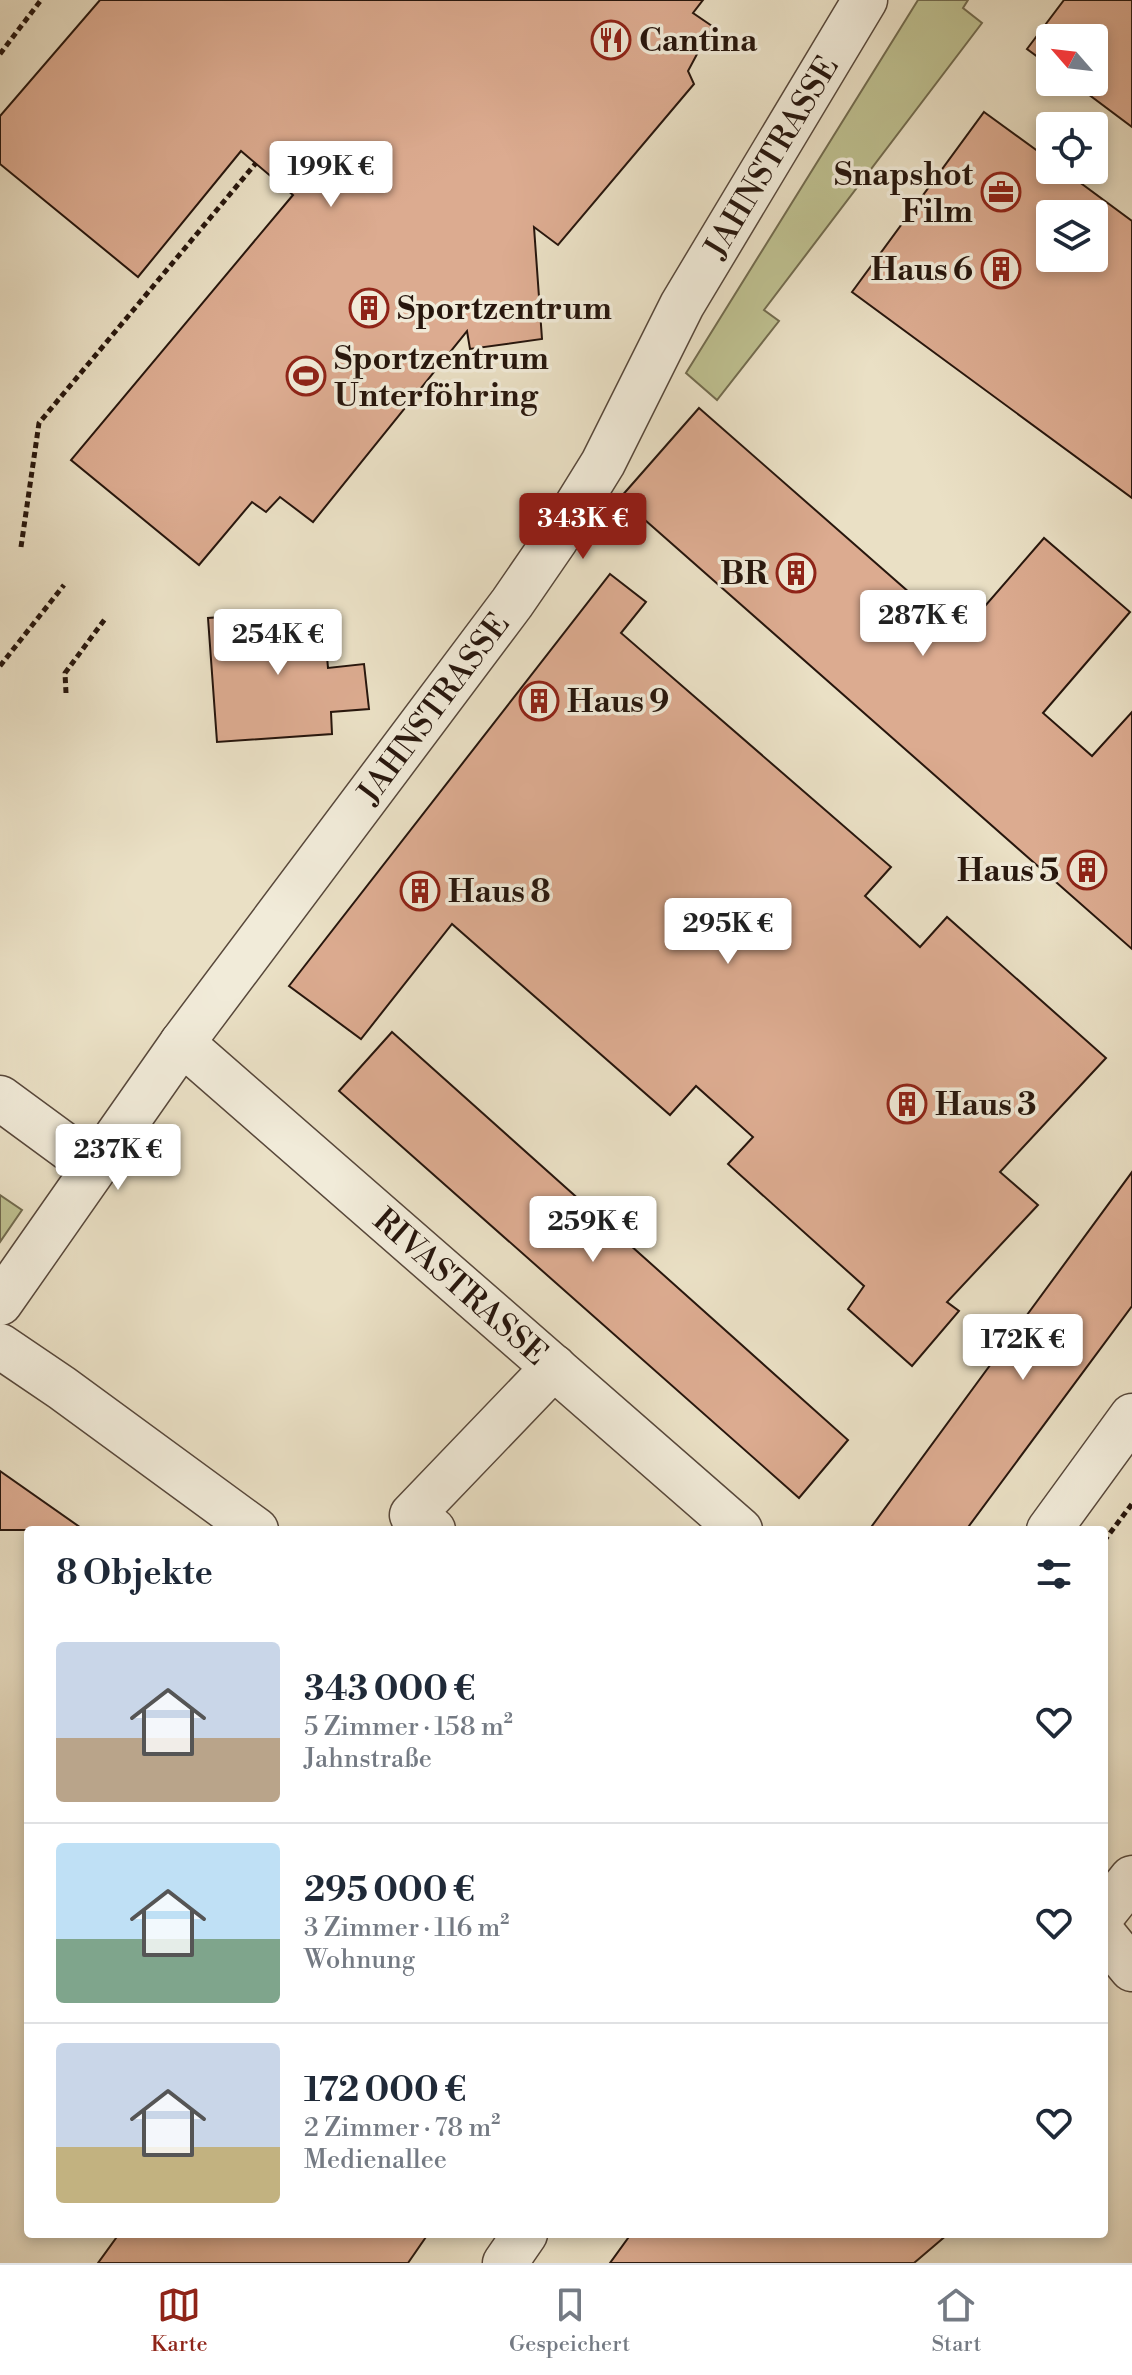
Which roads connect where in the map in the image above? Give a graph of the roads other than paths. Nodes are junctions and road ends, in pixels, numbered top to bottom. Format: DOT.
graph roads {
  1 [pos="865,0"];
  2 [pos="182,1043"];
  3 [pos="0,1098"];
  4 [pos="94,1167"];
  5 [pos="0,1303"];
  6 [pos="0,1346"];
  7 [pos="554,1367"];
  8 [pos="1132,1416"];
  9 [pos="251,1526"];
  10 [pos="427,1526"];
  11 [pos="735,1526"];
  12 [pos="1052,1526"];
  13 [pos="1132,1878"];
  14 [pos="1108,1908"];
  15 [pos="1108,1940"];
  16 [pos="1132,1969"];
  17 [pos="522,2238"];
  18 [pos="505,2263"];
  1 -- 2 [label="street, JAHNSTRASSE"];
  2 -- 4 [label="street, JAHNSTRASSE"];
  2 -- 7 [label="street, RIVASTRASSE"];
  3 -- 4 [label="street"];
  4 -- 5 [label="street, JAHNSTRASSE"];
  6 -- 9 [label="street"];
  7 -- 10 [label="street"];
  7 -- 11 [label="street, RIVASTRASSE"];
  8 -- 12 [label="street"];
  13 -- 14 [label="street"];
  15 -- 16 [label="street"];
  17 -- 18 [label="street"];
}
